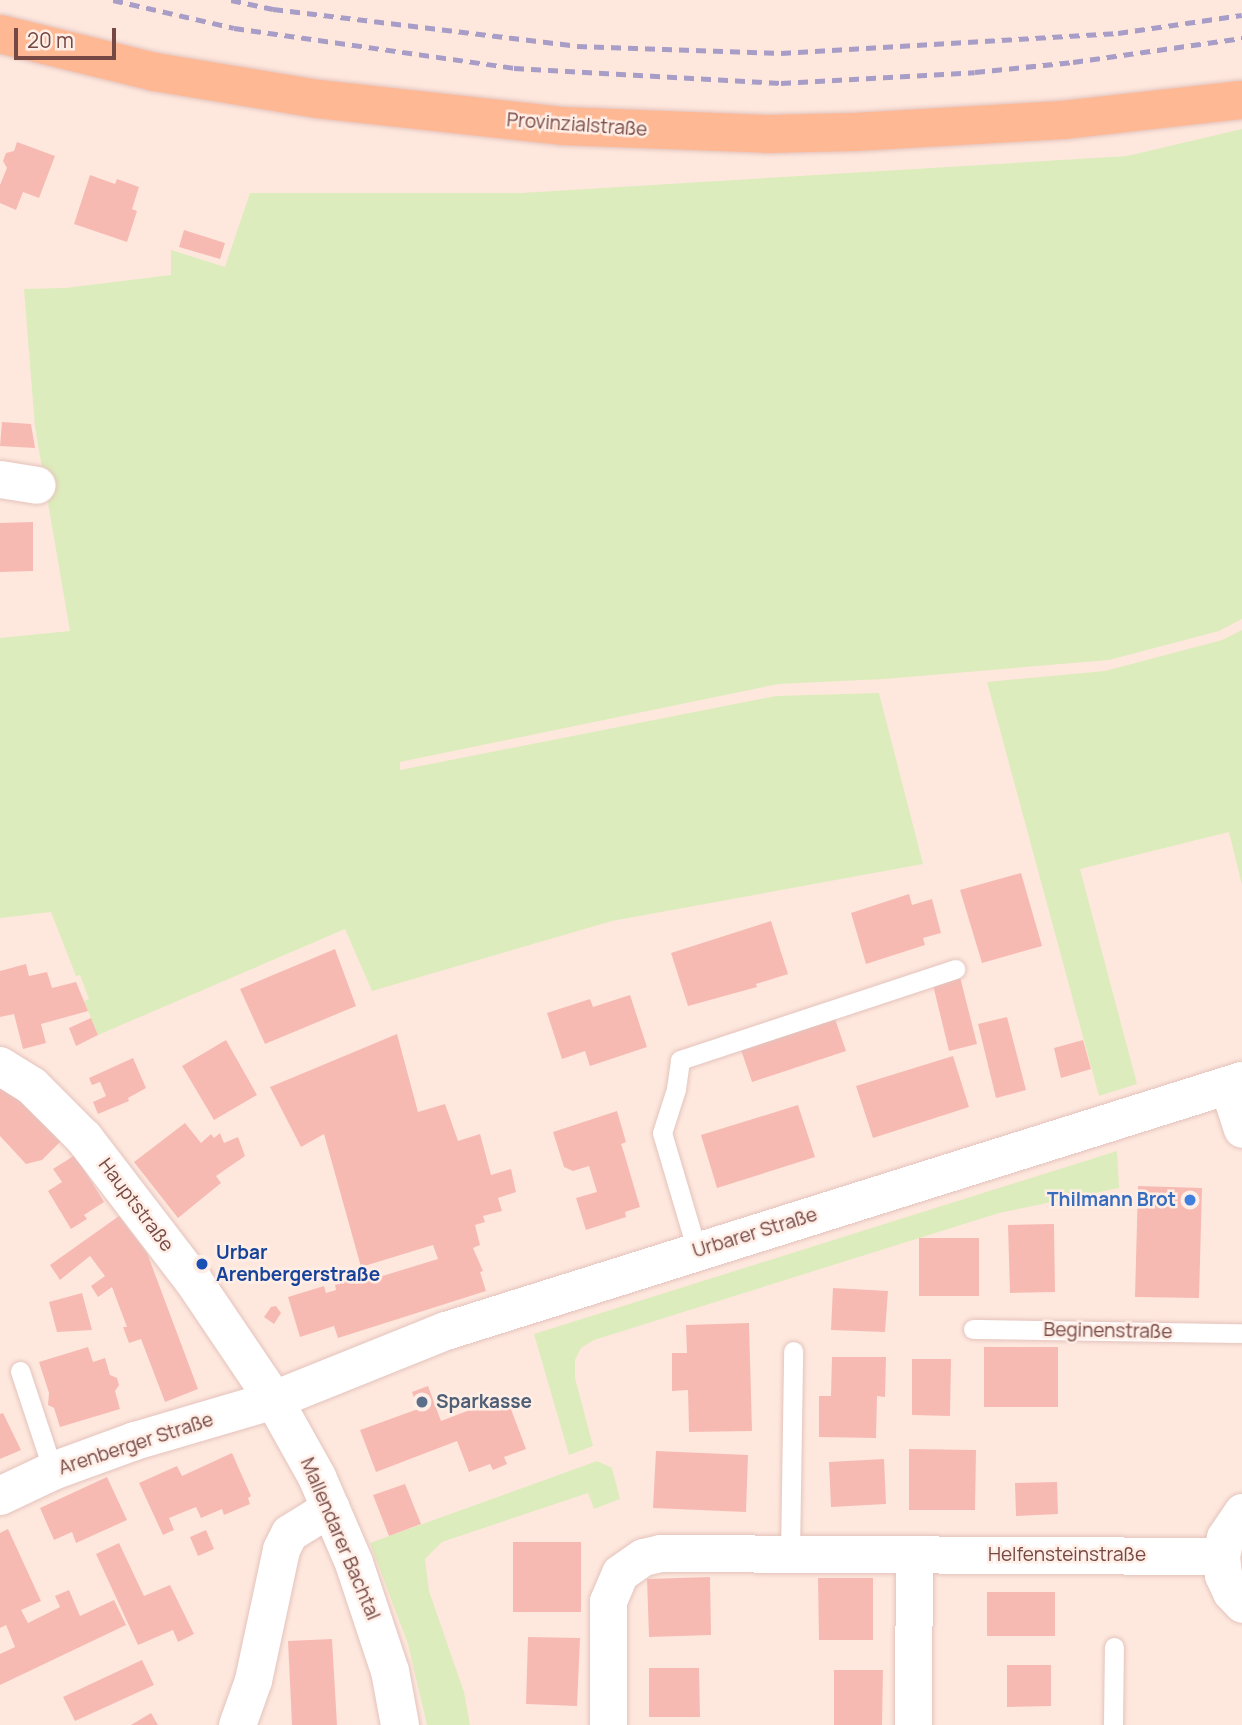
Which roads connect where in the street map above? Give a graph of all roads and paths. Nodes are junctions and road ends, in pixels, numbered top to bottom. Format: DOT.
graph roads {
  1 [pos="0,34"];
  2 [pos="1242,100"];
  3 [pos="0,479"];
  4 [pos="37,485"];
  5 [pos="955,970"];
  6 [pos="0,1066"];
  7 [pos="1235,1083"];
  8 [pos="1242,1129"];
  9 [pos="697,1251"];
  10 [pos="973,1329"];
  11 [pos="1242,1333"];
  12 [pos="793,1351"];
  13 [pos="20,1371"];
  14 [pos="274,1400"];
  15 [pos="53,1471"];
  16 [pos="0,1496"];
  17 [pos="331,1507"];
  18 [pos="1242,1513"];
  19 [pos="790,1553"];
  20 [pos="914,1554"];
  21 [pos="1221,1556"];
  22 [pos="1242,1604"];
  23 [pos="1114,1647"];
  24 [pos="237,1725"];
  25 [pos="400,1725"];
  26 [pos="608,1725"];
  27 [pos="913,1725"];
  28 [pos="1113,1725"];
  1 -- 2 [label="main road, Provinzialstraße"];
  3 -- 4 [label="street"];
  5 -- 9 [label="lane"];
  6 -- 14 [label="street, Hauptstraße"];
  7 -- 8 [label="street"];
  7 -- 9 [label="street, Urbarer Straße"];
  9 -- 14 [label="street, Urbarer Straße"];
  10 -- 11 [label="lane, Beginenstraße"];
  12 -- 19 [label="lane"];
  13 -- 15 [label="lane"];
  14 -- 15 [label="street, Arenberger Straße"];
  14 -- 17 [label="street, Mallendarer Bachtal"];
  15 -- 16 [label="street, Arenberger Straße"];
  17 -- 24 [label="street"];
  17 -- 25 [label="street, Mallendarer Bachtal"];
  18 -- 21 [label="street"];
  19 -- 20 [label="street, Helfensteinstraße"];
  19 -- 26 [label="street, Helfensteinstraße"];
  20 -- 21 [label="street, Helfensteinstraße"];
  20 -- 27 [label="street"];
  21 -- 22 [label="street"];
  23 -- 28 [label="lane"];
}
